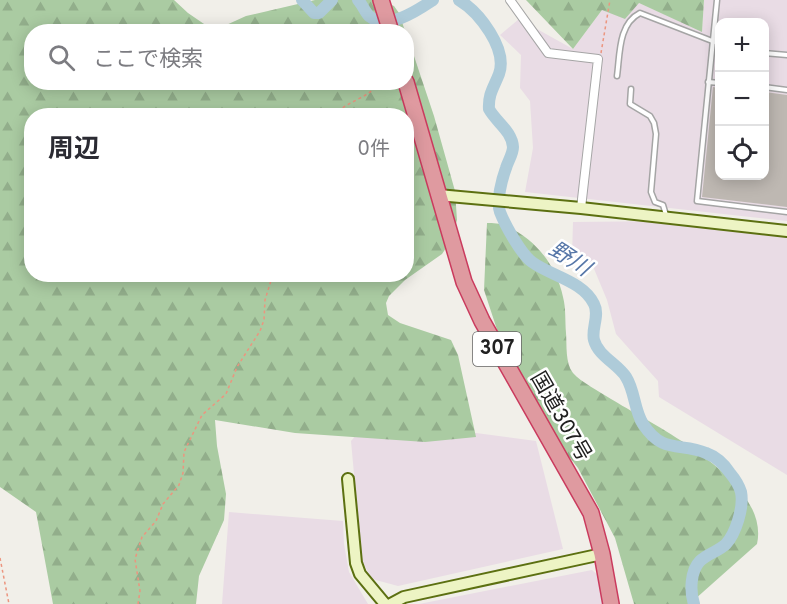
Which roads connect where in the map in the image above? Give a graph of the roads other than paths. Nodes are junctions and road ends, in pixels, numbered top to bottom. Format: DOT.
graph roads {
  1 [pos="510,0"];
  2 [pos="717,0"];
  3 [pos="383,4"];
  4 [pos="388,24"];
  5 [pos="712,43"];
  6 [pos="715,43"];
  7 [pos="769,53"];
  8 [pos="787,55"];
  9 [pos="617,76"];
  10 [pos="708,82"];
  11 [pos="715,83"];
  12 [pos="631,88"];
  13 [pos="769,88"];
  14 [pos="408,90"];
  15 [pos="787,90"];
  16 [pos="413,108"];
  17 [pos="414,110"];
  18 [pos="438,195"];
  19 [pos="581,208"];
  20 [pos="787,212"];
  21 [pos="667,218"];
  22 [pos="787,231"];
  23 [pos="348,479"];
  24 [pos="602,554"];
  25 [pos="385,604"];
  26 [pos="391,604"];
  27 [pos="611,604"];
  1 -- 19 [label="street"];
  2 -- 5 [label="lane"];
  3 -- 4 [label="highway"];
  5 -- 6 [label="lane"];
  5 -- 9 [label="lane"];
  5 -- 10 [label="lane"];
  7 -- 8 [label="lane"];
  10 -- 11 [label="lane"];
  10 -- 20 [label="lane"];
  12 -- 21 [label="lane"];
  13 -- 15 [label="lane"];
  14 -- 16 [label="highway, 国道307号 / 307"];
  17 -- 18 [label="highway, 国道307号 / 307"];
  18 -- 19 [label="street"];
  18 -- 24 [label="highway, 国道307号 / 307"];
  19 -- 21 [label="street"];
  21 -- 22 [label="street"];
  23 -- 25 [label="street"];
  24 -- 26 [label="street"];
  24 -- 27 [label="highway, 国道307号 / 307"];
}
